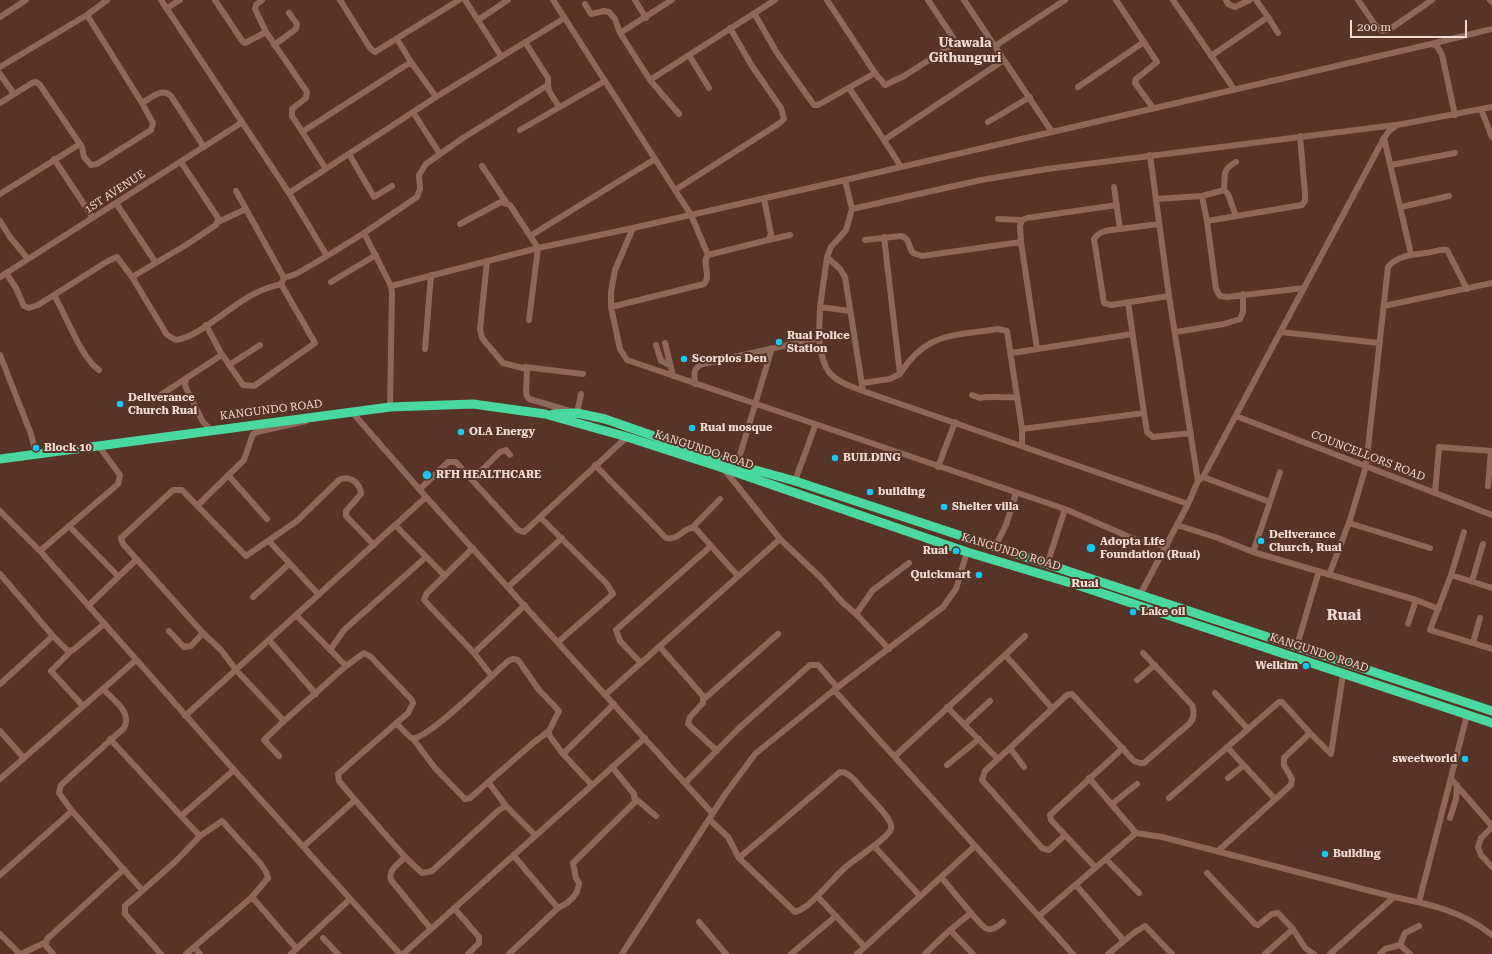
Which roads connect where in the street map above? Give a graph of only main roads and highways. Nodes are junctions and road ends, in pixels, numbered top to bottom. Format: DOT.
graph roads {
  1 [pos="545,414"];
  2 [pos="605,419"];
  3 [pos="603,430"];
  4 [pos="0,459"];
  5 [pos="994,547"];
  6 [pos="989,558"];
  7 [pos="1492,711"];
  8 [pos="1492,723"];
  1 -- 2 [label="highway, KANGUNDO ROAD"];
  1 -- 3 [label="highway, KANGUNDO ROAD"];
  1 -- 4 [label="highway, KANGUNDO ROAD"];
  2 -- 3 [label="highway"];
  2 -- 5 [label="highway, KANGUNDO ROAD"];
  3 -- 6 [label="highway, KANGUNDO ROAD"];
  5 -- 6 [label="highway"];
  5 -- 7 [label="highway, KANGUNDO ROAD"];
  6 -- 8 [label="highway, KANGUNDO ROAD"];
}
